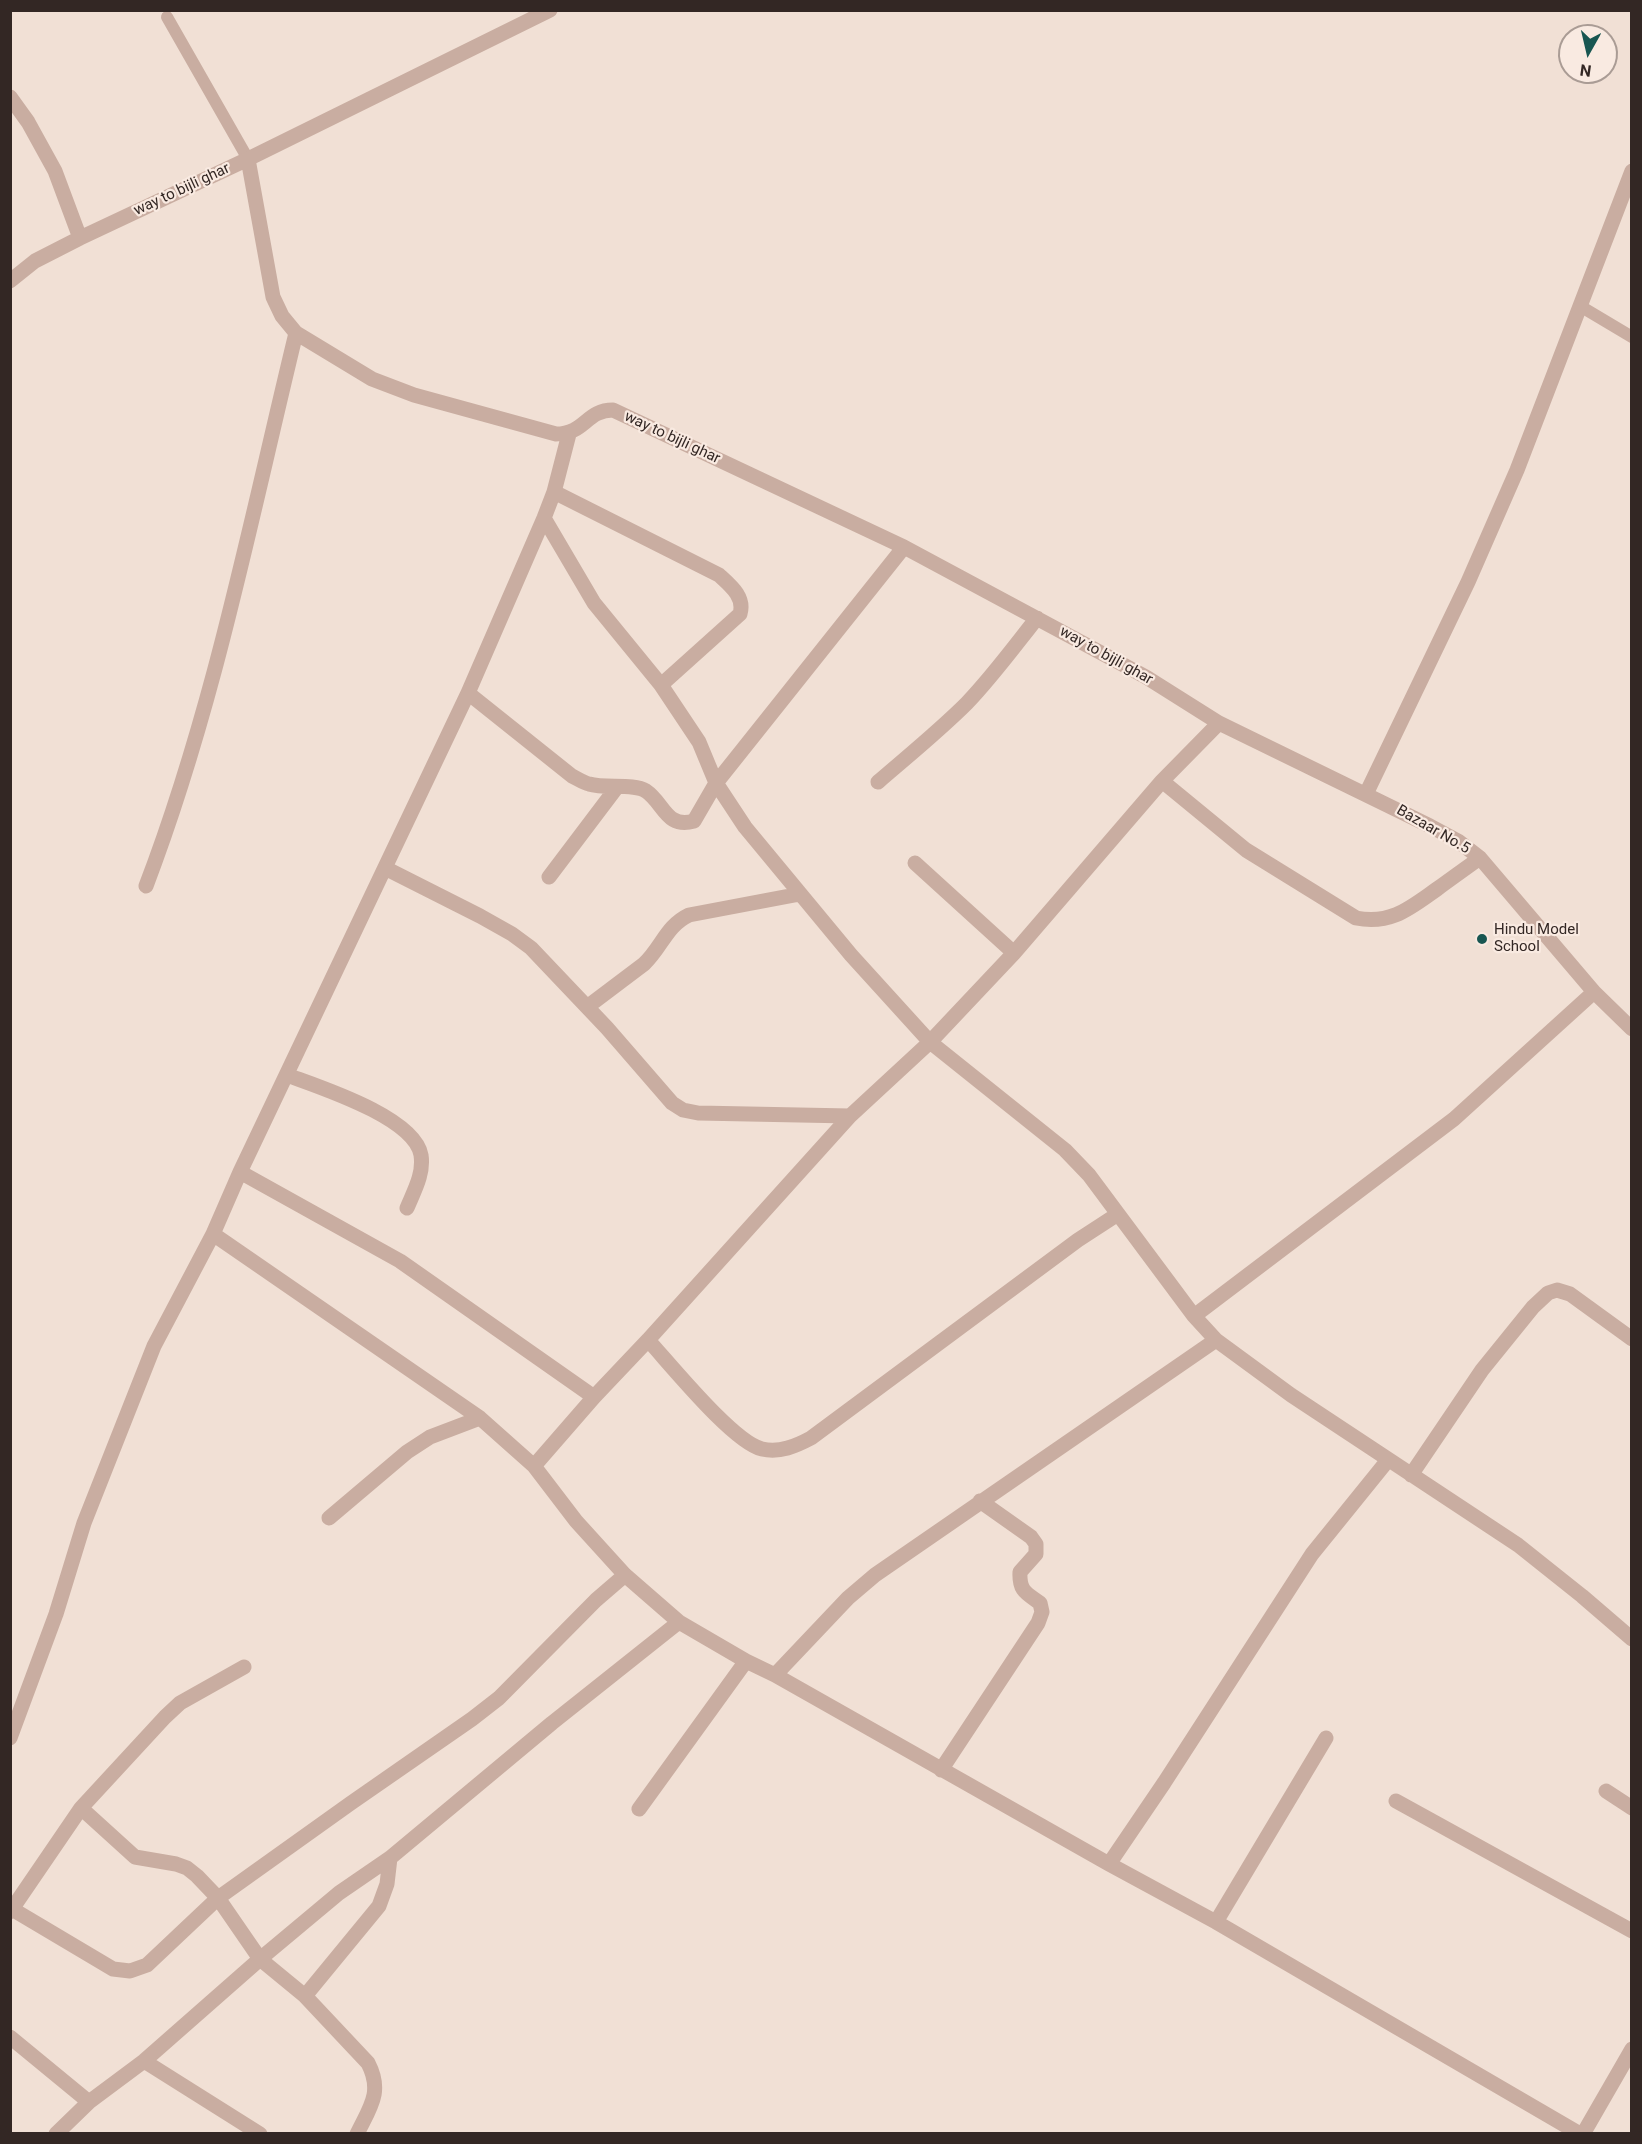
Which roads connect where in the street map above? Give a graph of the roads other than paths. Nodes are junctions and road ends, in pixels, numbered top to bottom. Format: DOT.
graph roads {
  1 [pos="550,10"];
  2 [pos="167,17"];
  3 [pos="10,97"];
  4 [pos="248,159"];
  5 [pos="1632,171"];
  6 [pos="80,238"];
  7 [pos="10,280"];
  8 [pos="1580,306"];
  9 [pos="296,333"];
  10 [pos="1632,337"];
  11 [pos="569,434"];
  12 [pos="554,492"];
  13 [pos="544,518"];
  14 [pos="904,547"];
  15 [pos="1037,618"];
  16 [pos="661,685"];
  17 [pos="468,693"];
  18 [pos="1220,723"];
  19 [pos="1276,752"];
  20 [pos="1162,781"];
  21 [pos="878,782"];
  22 [pos="716,783"];
  23 [pos="617,787"];
  24 [pos="1366,794"];
  25 [pos="1480,858"];
  26 [pos="915,863"];
  27 [pos="385,867"];
  28 [pos="549,877"];
  29 [pos="146,886"];
  30 [pos="800,894"];
  31 [pos="1014,953"];
  32 [pos="1594,992"];
  33 [pos="587,1007"];
  34 [pos="1632,1029"];
  35 [pos="930,1042"];
  36 [pos="286,1075"];
  37 [pos="850,1116"];
  38 [pos="240,1172"];
  39 [pos="407,1208"];
  40 [pos="1118,1214"];
  41 [pos="213,1234"];
  42 [pos="1194,1316"];
  43 [pos="1632,1339"];
  44 [pos="648,1340"];
  45 [pos="1216,1340"];
  46 [pos="594,1397"];
  47 [pos="480,1418"];
  48 [pos="1388,1461"];
  49 [pos="534,1466"];
  50 [pos="1410,1474"];
  51 [pos="980,1501"];
  52 [pos="329,1518"];
  53 [pos="625,1575"];
  54 [pos="679,1622"];
  55 [pos="1632,1639"];
  56 [pos="746,1661"];
  57 [pos="244,1667"];
  58 [pos="775,1675"];
  59 [pos="10,1738"];
  60 [pos="1326,1738"];
  61 [pos="941,1770"];
  62 [pos="1606,1791"];
  63 [pos="1396,1801"];
  64 [pos="81,1808"];
  65 [pos="1632,1808"];
  66 [pos="639,1809"];
  67 [pos="390,1858"];
  68 [pos="1109,1864"];
  69 [pos="218,1898"];
  70 [pos="11,1911"];
  71 [pos="1216,1922"];
  72 [pos="1632,1931"];
  73 [pos="260,1959"];
  74 [pos="305,1996"];
  75 [pos="10,2037"];
  76 [pos="1632,2049"];
  77 [pos="144,2061"];
  78 [pos="89,2102"];
  79 [pos="56,2133"];
  80 [pos="260,2133"];
  81 [pos="357,2133"];
  82 [pos="1582,2133"];
  1 -- 4 [label="street"];
  2 -- 4 [label="lane"];
  3 -- 6 [label="street"];
  4 -- 6 [label="street, way to bijli ghar"];
  4 -- 9 [label="street, way to bijli ghar"];
  5 -- 8 [label="street"];
  6 -- 7 [label="street, way to bijli ghar"];
  8 -- 10 [label="lane"];
  8 -- 24 [label="street"];
  9 -- 11 [label="street, way to bijli ghar"];
  9 -- 29 [label="street"];
  11 -- 12 [label="street"];
  11 -- 14 [label="street, way to bijli ghar"];
  12 -- 13 [label="street"];
  12 -- 16 [label="street"];
  13 -- 16 [label="street"];
  13 -- 17 [label="street"];
  14 -- 15 [label="street, way to bijli ghar"];
  14 -- 22 [label="street"];
  15 -- 18 [label="street, way to bijli ghar"];
  15 -- 21 [label="street"];
  16 -- 22 [label="street"];
  17 -- 23 [label="street"];
  17 -- 27 [label="street"];
  18 -- 19 [label="street, way to bijli ghar"];
  18 -- 20 [label="street"];
  19 -- 24 [label="street, Bazaar No.5"];
  20 -- 25 [label="street"];
  20 -- 31 [label="street"];
  22 -- 23 [label="street"];
  22 -- 30 [label="street"];
  23 -- 28 [label="street"];
  24 -- 25 [label="street, Bazaar No.5"];
  25 -- 32 [label="street, Bazaar No.5"];
  26 -- 31 [label="street"];
  27 -- 33 [label="street"];
  27 -- 36 [label="street"];
  30 -- 33 [label="street"];
  30 -- 35 [label="street"];
  31 -- 35 [label="street"];
  32 -- 34 [label="street, Bazaar No.5"];
  32 -- 42 [label="street"];
  33 -- 37 [label="street"];
  35 -- 37 [label="street"];
  35 -- 40 [label="street"];
  36 -- 38 [label="street"];
  36 -- 39 [label="street"];
  37 -- 44 [label="street"];
  38 -- 41 [label="street"];
  38 -- 46 [label="street"];
  40 -- 42 [label="street"];
  40 -- 44 [label="street"];
  41 -- 47 [label="street"];
  41 -- 59 [label="street"];
  42 -- 45 [label="street"];
  43 -- 50 [label="street"];
  44 -- 46 [label="street"];
  45 -- 48 [label="street"];
  45 -- 51 [label="street"];
  46 -- 49 [label="street"];
  47 -- 49 [label="street"];
  47 -- 52 [label="street"];
  48 -- 50 [label="street"];
  48 -- 68 [label="street"];
  49 -- 53 [label="street"];
  50 -- 55 [label="street"];
  51 -- 58 [label="street"];
  51 -- 61 [label="street"];
  53 -- 54 [label="street"];
  53 -- 69 [label="street"];
  54 -- 56 [label="street"];
  54 -- 67 [label="street"];
  56 -- 58 [label="street"];
  56 -- 66 [label="street"];
  57 -- 64 [label="street"];
  58 -- 61 [label="street"];
  60 -- 71 [label="street"];
  61 -- 68 [label="street"];
  62 -- 65 [label="street"];
  63 -- 72 [label="street"];
  64 -- 69 [label="street"];
  64 -- 70 [label="street"];
  67 -- 73 [label="street"];
  67 -- 74 [label="street"];
  68 -- 71 [label="street"];
  69 -- 70 [label="street"];
  69 -- 73 [label="street"];
  71 -- 82 [label="street"];
  73 -- 74 [label="street"];
  73 -- 77 [label="street"];
  74 -- 81 [label="street"];
  75 -- 78 [label="street"];
  76 -- 82 [label="street"];
  77 -- 78 [label="street"];
  77 -- 80 [label="street"];
  78 -- 79 [label="street"];
}
